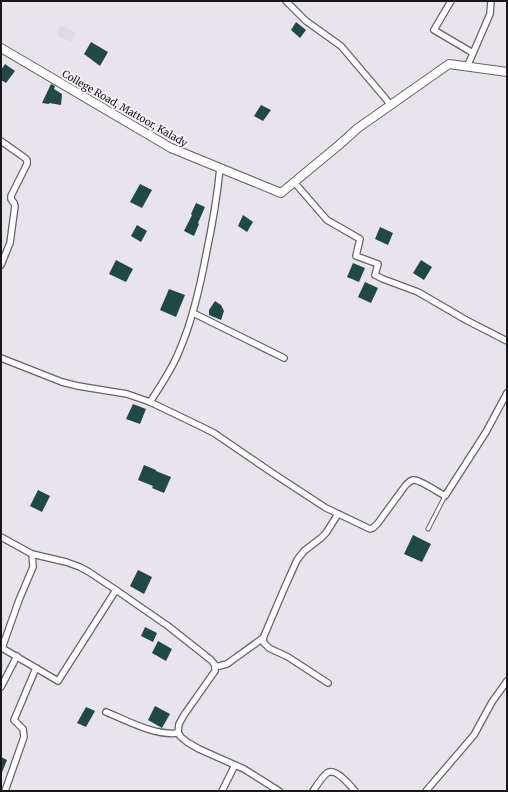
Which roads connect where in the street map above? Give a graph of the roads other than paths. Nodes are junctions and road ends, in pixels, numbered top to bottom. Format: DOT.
graph roads {
  1 [pos="286,1"];
  2 [pos="451,1"];
  3 [pos="491,1"];
  4 [pos="1,48"];
  5 [pos="473,53"];
  6 [pos="467,66"];
  7 [pos="507,72"];
  8 [pos="391,105"];
  9 [pos="1,141"];
  10 [pos="220,168"];
  11 [pos="294,182"];
  12 [pos="1,265"];
  13 [pos="193,313"];
  14 [pos="507,340"];
  15 [pos="1,358"];
  16 [pos="284,358"];
  17 [pos="507,393"];
  18 [pos="150,402"];
  19 [pos="445,496"];
  20 [pos="338,514"];
  21 [pos="428,529"];
  22 [pos="1,537"];
  23 [pos="32,554"];
  24 [pos="116,590"];
  25 [pos="263,638"];
  26 [pos="16,656"];
  27 [pos="216,667"];
  28 [pos="36,668"];
  29 [pos="507,681"];
  30 [pos="328,683"];
  31 [pos="1,687"];
  32 [pos="106,712"];
  33 [pos="178,733"];
  34 [pos="235,765"];
  35 [pos="5,791"];
  36 [pos="222,791"];
  37 [pos="279,791"];
  38 [pos="313,791"];
  39 [pos="355,791"];
  40 [pos="426,791"];
  1 -- 8 [label="street"];
  2 -- 5 [label="street"];
  3 -- 5 [label="street"];
  4 -- 10 [label="street, College Road, Mattoor, Kalady"];
  5 -- 6 [label="street"];
  6 -- 7 [label="street, College Road, Mattoor, Kalady"];
  6 -- 8 [label="street, College Road, Mattoor, Kalady"];
  8 -- 11 [label="street, College Road, Mattoor, Kalady"];
  9 -- 12 [label="street"];
  10 -- 11 [label="street, College Road, Mattoor, Kalady"];
  10 -- 13 [label="street"];
  11 -- 14 [label="street"];
  13 -- 16 [label="street"];
  13 -- 18 [label="street"];
  15 -- 18 [label="street"];
  17 -- 19 [label="street"];
  18 -- 20 [label="street"];
  19 -- 20 [label="street"];
  19 -- 21 [label="lane"];
  20 -- 25 [label="street"];
  22 -- 23 [label="street"];
  23 -- 24 [label="street"];
  23 -- 26 [label="street"];
  24 -- 27 [label="street"];
  24 -- 28 [label="street"];
  25 -- 27 [label="street"];
  25 -- 30 [label="street"];
  26 -- 28 [label="street"];
  26 -- 31 [label="street"];
  27 -- 33 [label="street"];
  28 -- 35 [label="street"];
  29 -- 40 [label="street"];
  32 -- 33 [label="street"];
  33 -- 34 [label="street"];
  34 -- 36 [label="street"];
  34 -- 37 [label="street"];
  38 -- 39 [label="street"];
}
